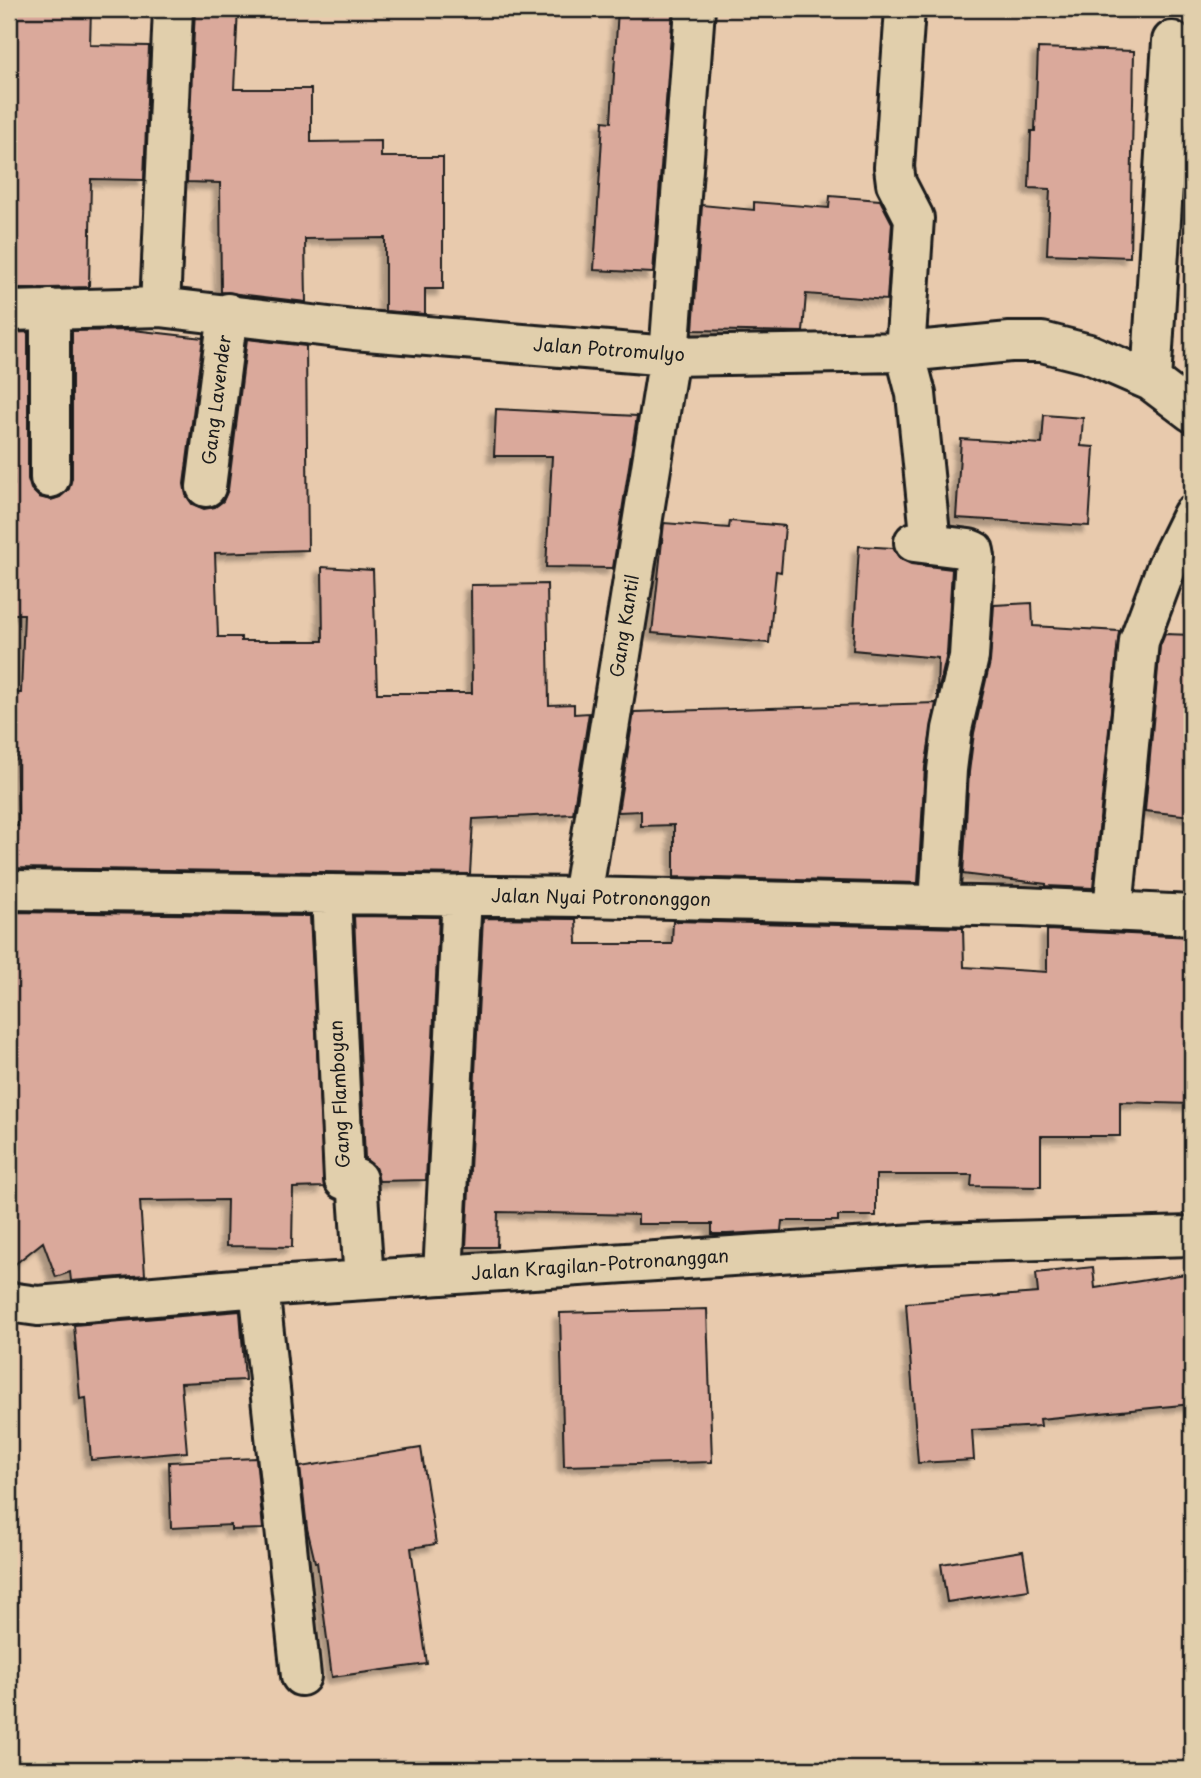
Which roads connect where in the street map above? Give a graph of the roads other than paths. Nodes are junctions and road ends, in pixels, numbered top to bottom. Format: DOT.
graph roads {
  1 [pos="173,9"];
  2 [pos="695,9"];
  3 [pos="905,9"];
  4 [pos="1172,41"];
  5 [pos="160,307"];
  6 [pos="50,309"];
  7 [pos="9,311"];
  8 [pos="228,313"];
  9 [pos="905,352"];
  10 [pos="669,356"];
  11 [pos="1151,381"];
  12 [pos="1192,412"];
  13 [pos="50,478"];
  14 [pos="206,487"];
  15 [pos="1192,515"];
  16 [pos="9,890"];
  17 [pos="331,894"];
  18 [pos="462,895"];
  19 [pos="582,897"];
  20 [pos="939,905"];
  21 [pos="1113,911"];
  22 [pos="1192,915"];
  23 [pos="1192,1236"];
  24 [pos="443,1275"];
  25 [pos="364,1280"];
  26 [pos="259,1287"];
  27 [pos="9,1302"];
  28 [pos="301,1676"];
  1 -- 5 [label="street"];
  2 -- 10 [label="street, Gang Kantil"];
  3 -- 9 [label="street"];
  4 -- 11 [label="street"];
  5 -- 6 [label="street, Jalan Potromulyo"];
  5 -- 8 [label="street, Jalan Potromulyo"];
  6 -- 7 [label="street, Jalan Potromulyo"];
  6 -- 13 [label="street"];
  8 -- 10 [label="street, Jalan Potromulyo"];
  8 -- 14 [label="street, Gang Lavender"];
  9 -- 10 [label="street, Jalan Potromulyo"];
  9 -- 11 [label="street, Jalan Potromulyo"];
  9 -- 20 [label="street"];
  10 -- 19 [label="street, Gang Kantil"];
  11 -- 12 [label="street, Jalan Potromulyo"];
  15 -- 21 [label="street"];
  16 -- 17 [label="street, Jalan Nyai Potrononggon"];
  17 -- 18 [label="street, Jalan Nyai Potrononggon"];
  17 -- 25 [label="street, Gang Flamboyan"];
  18 -- 19 [label="street, Jalan Nyai Potrononggon"];
  18 -- 24 [label="street"];
  19 -- 20 [label="street, Jalan Nyai Potrononggon"];
  20 -- 21 [label="street, Jalan Nyai Potrononggon"];
  21 -- 22 [label="street, Jalan Nyai Potrononggon"];
  23 -- 24 [label="street, Jalan Kragilan-Potronanggan"];
  24 -- 25 [label="street, Jalan Kragilan-Potronanggan"];
  25 -- 26 [label="street, Jalan Kragilan-Potronanggan"];
  26 -- 27 [label="street, Jalan Kragilan-Potronanggan"];
  26 -- 28 [label="street"];
}
